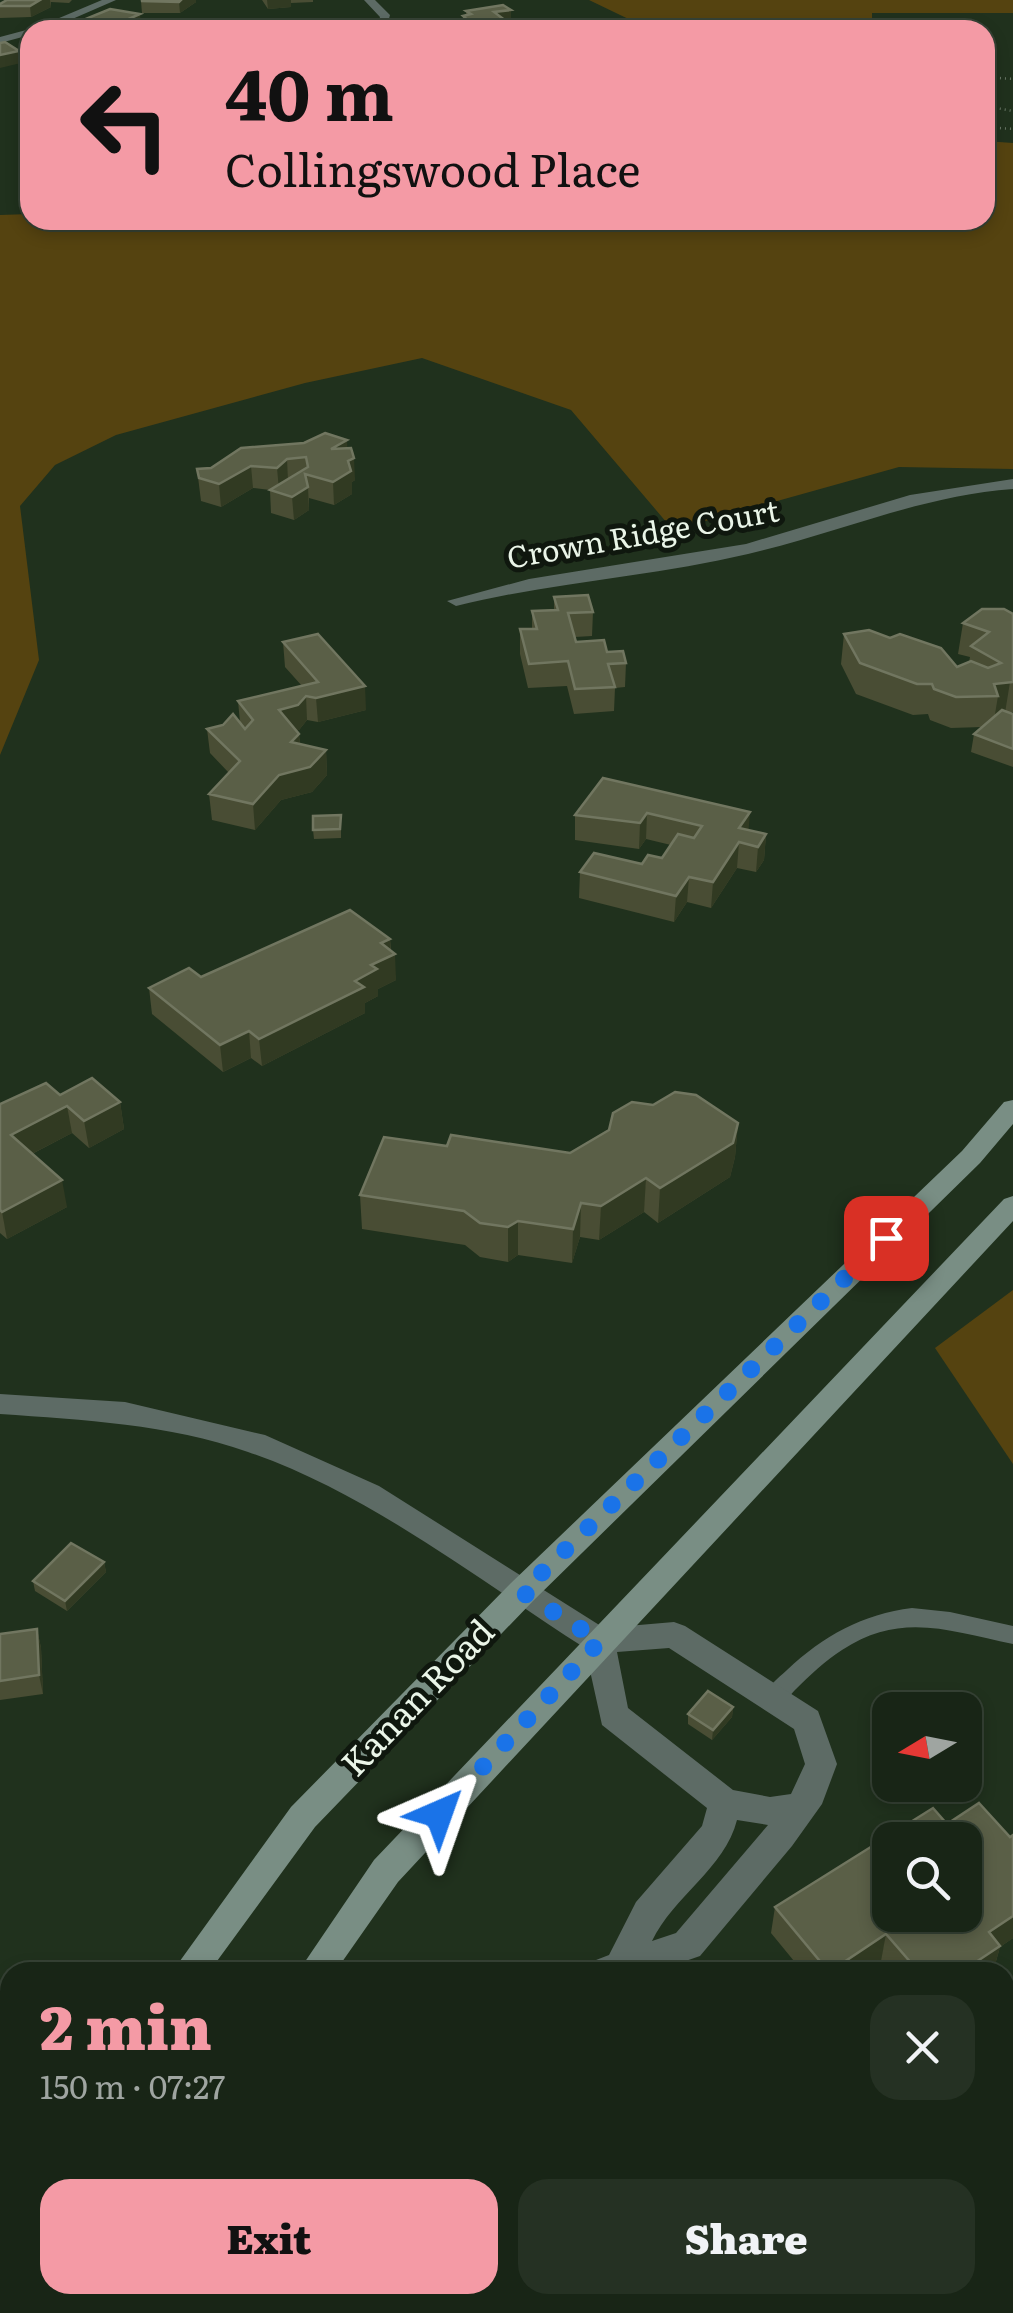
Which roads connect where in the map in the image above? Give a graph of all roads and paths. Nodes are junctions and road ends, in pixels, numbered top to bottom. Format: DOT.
graph roads {
  1 [pos="111,0"];
  2 [pos="369,0"];
  3 [pos="62,20"];
  4 [pos="385,20"];
  5 [pos="1013,484"];
  6 [pos="456,601"];
  7 [pos="1013,1108"];
  8 [pos="1013,1205"];
  9 [pos="0,1404"];
  10 [pos="522,1592"];
  11 [pos="1013,1635"];
  12 [pos="600,1641"];
  13 [pos="772,1699"];
  14 [pos="725,1803"];
  15 [pos="800,1808"];
  16 [pos="196,1962"];
  17 [pos="322,1962"];
  18 [pos="624,1962"];
  19 [pos="643,1962"];
  1 -- 3 [label="street"];
  2 -- 4 [label="street"];
  5 -- 6 [label="street, Crown Ridge Court"];
  7 -- 10 [label="main road, Kanan Road"];
  8 -- 12 [label="main road"];
  9 -- 10 [label="street"];
  10 -- 12 [label="street"];
  10 -- 16 [label="main road, Kanan Road"];
  11 -- 13 [label="lane"];
  12 -- 13 [label="street"];
  12 -- 14 [label="street"];
  12 -- 17 [label="main road"];
  13 -- 15 [label="street"];
  14 -- 15 [label="street"];
  14 -- 18 [label="street"];
  15 -- 19 [label="street"];
}
